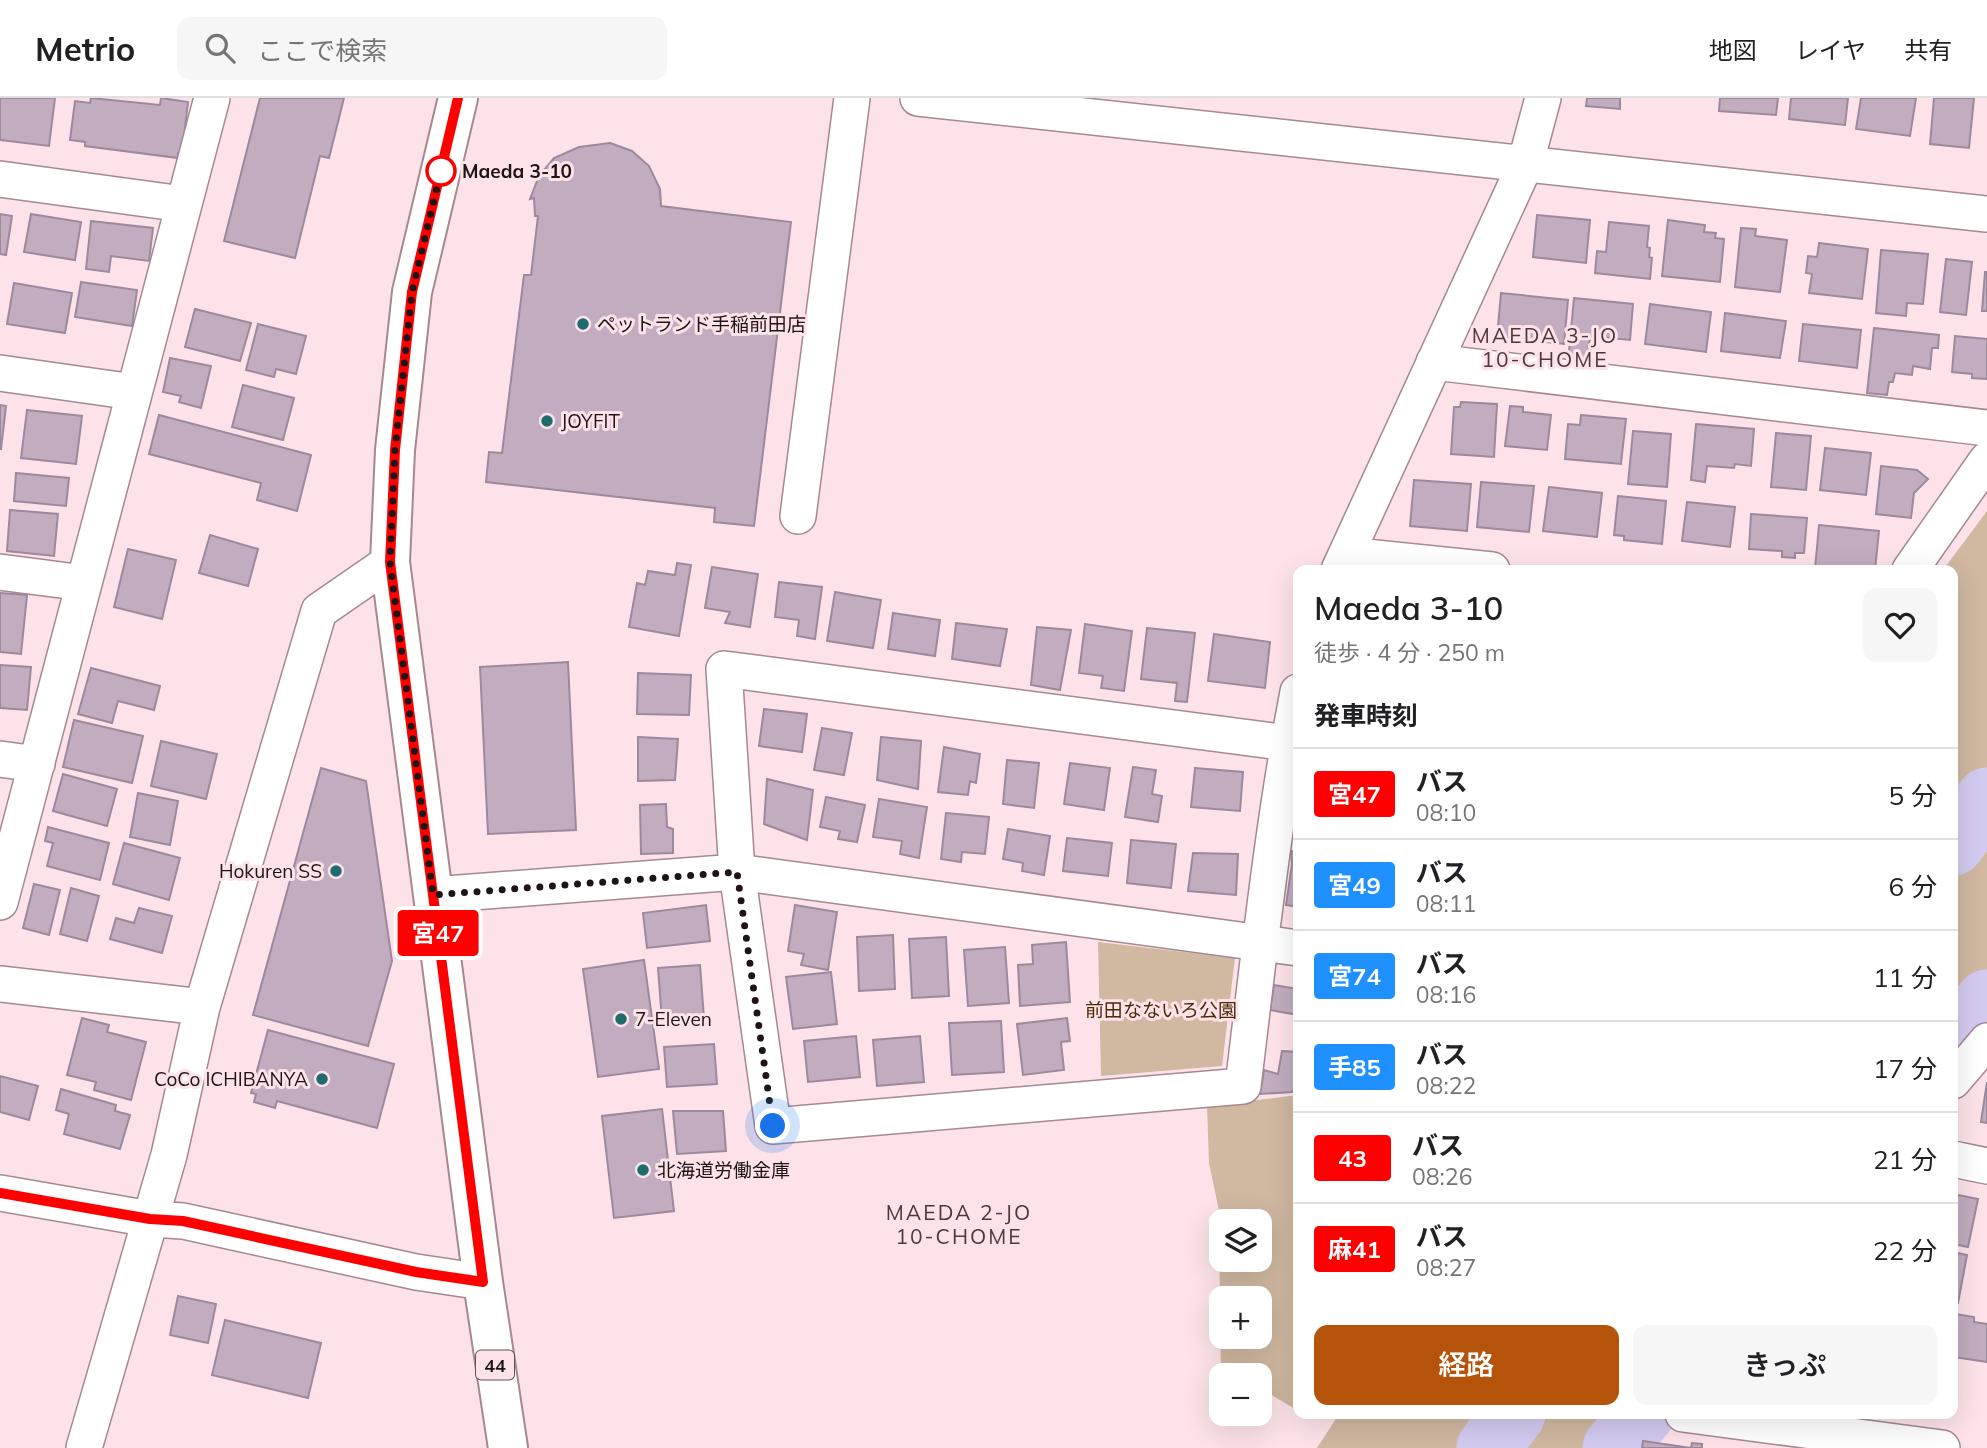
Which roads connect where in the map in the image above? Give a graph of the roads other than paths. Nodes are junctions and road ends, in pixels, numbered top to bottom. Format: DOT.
graph roads {
  1 [pos="212,98"];
  2 [pos="458,98"];
  3 [pos="852,98"];
  4 [pos="1543,98"];
  5 [pos="940,100"];
  6 [pos="1525,165"];
  7 [pos="0,180"];
  8 [pos="183,204"];
  9 [pos="1987,214"];
  10 [pos="1434,362"];
  11 [pos="0,373"];
  12 [pos="134,392"];
  13 [pos="1987,428"];
  14 [pos="1987,460"];
  15 [pos="798,516"];
  16 [pos="390,562"];
  17 [pos="1343,563"];
  18 [pos="1386,565"];
  19 [pos="1914,565"];
  20 [pos="0,572"];
  21 [pos="84,583"];
  22 [pos="1293,743"];
  23 [pos="1293,749"];
  24 [pos="0,759"];
  25 [pos="37,764"];
  26 [pos="737,872"];
  27 [pos="433,895"];
  28 [pos="0,902"];
  29 [pos="1260,943"];
  30 [pos="1293,947"];
  31 [pos="0,984"];
  32 [pos="202,1007"];
  33 [pos="1987,1041"];
  34 [pos="1958,1076"];
  35 [pos="1958,1160"];
  36 [pos="1987,1166"];
  37 [pos="0,1193"];
  38 [pos="150,1219"];
  39 [pos="483,1282"];
  40 [pos="1721,1419"];
  41 [pos="84,1448"];
  42 [pos="508,1448"];
  43 [pos="1942,1448"];
  1 -- 8 [label="street"];
  2 -- 16 [label="main road, 44"];
  3 -- 15 [label="street"];
  4 -- 6 [label="street"];
  5 -- 6 [label="street"];
  6 -- 9 [label="street"];
  6 -- 10 [label="street"];
  7 -- 8 [label="street"];
  8 -- 12 [label="street"];
  10 -- 13 [label="street"];
  10 -- 17 [label="street"];
  11 -- 12 [label="street"];
  12 -- 21 [label="street"];
  14 -- 19 [label="street"];
  16 -- 27 [label="main road, 44"];
  16 -- 32 [label="street"];
  17 -- 18 [label="street"];
  20 -- 21 [label="street"];
  21 -- 25 [label="street"];
  22 -- 26 [label="street"];
  23 -- 29 [label="street"];
  24 -- 25 [label="street"];
  25 -- 28 [label="street"];
  26 -- 27 [label="street"];
  26 -- 29 [label="street"];
  26 -- 29 [label="street"];
  27 -- 39 [label="main road, 44"];
  29 -- 30 [label="street"];
  31 -- 32 [label="street"];
  32 -- 38 [label="street"];
  33 -- 34 [label="street"];
  35 -- 36 [label="street"];
  37 -- 38 [label="street"];
  38 -- 39 [label="street"];
  38 -- 41 [label="street"];
  39 -- 42 [label="main road, 44"];
  40 -- 43 [label="street"];
}
